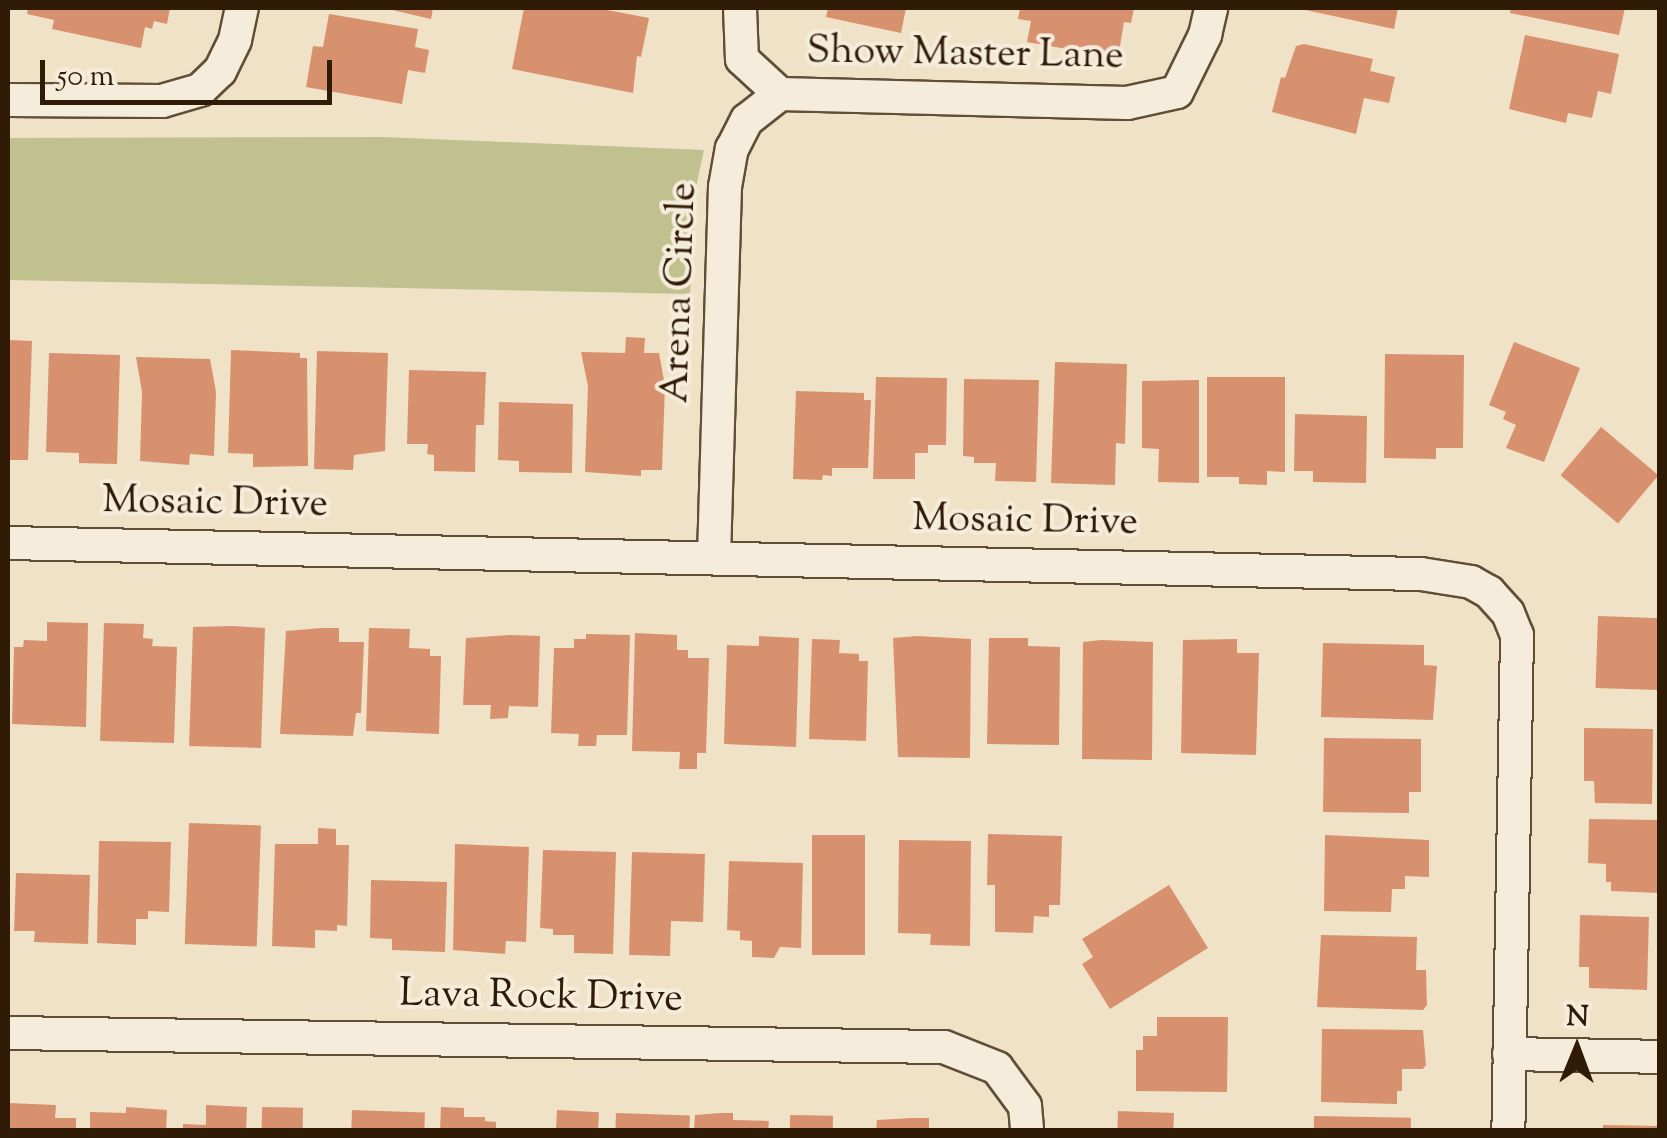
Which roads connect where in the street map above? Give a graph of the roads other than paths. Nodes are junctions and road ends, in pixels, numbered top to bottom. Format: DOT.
graph roads {
  1 [pos="242,8"];
  2 [pos="740,8"];
  3 [pos="1211,8"];
  4 [pos="780,94"];
  5 [pos="8,100"];
  6 [pos="8,542"];
  7 [pos="714,557"];
  8 [pos="8,1033"];
  9 [pos="1509,1054"];
  10 [pos="1660,1057"];
  11 [pos="1027,1130"];
  12 [pos="1508,1130"];
  1 -- 5 [label="street"];
  2 -- 4 [label="street"];
  3 -- 4 [label="street, Show Master Lane"];
  4 -- 7 [label="street, Arena Circle"];
  6 -- 7 [label="street, Mosaic Drive"];
  7 -- 9 [label="street, Mosaic Drive"];
  8 -- 11 [label="street, Lava Rock Drive"];
  9 -- 10 [label="street"];
  9 -- 12 [label="street, Mosaic Drive"];
}
